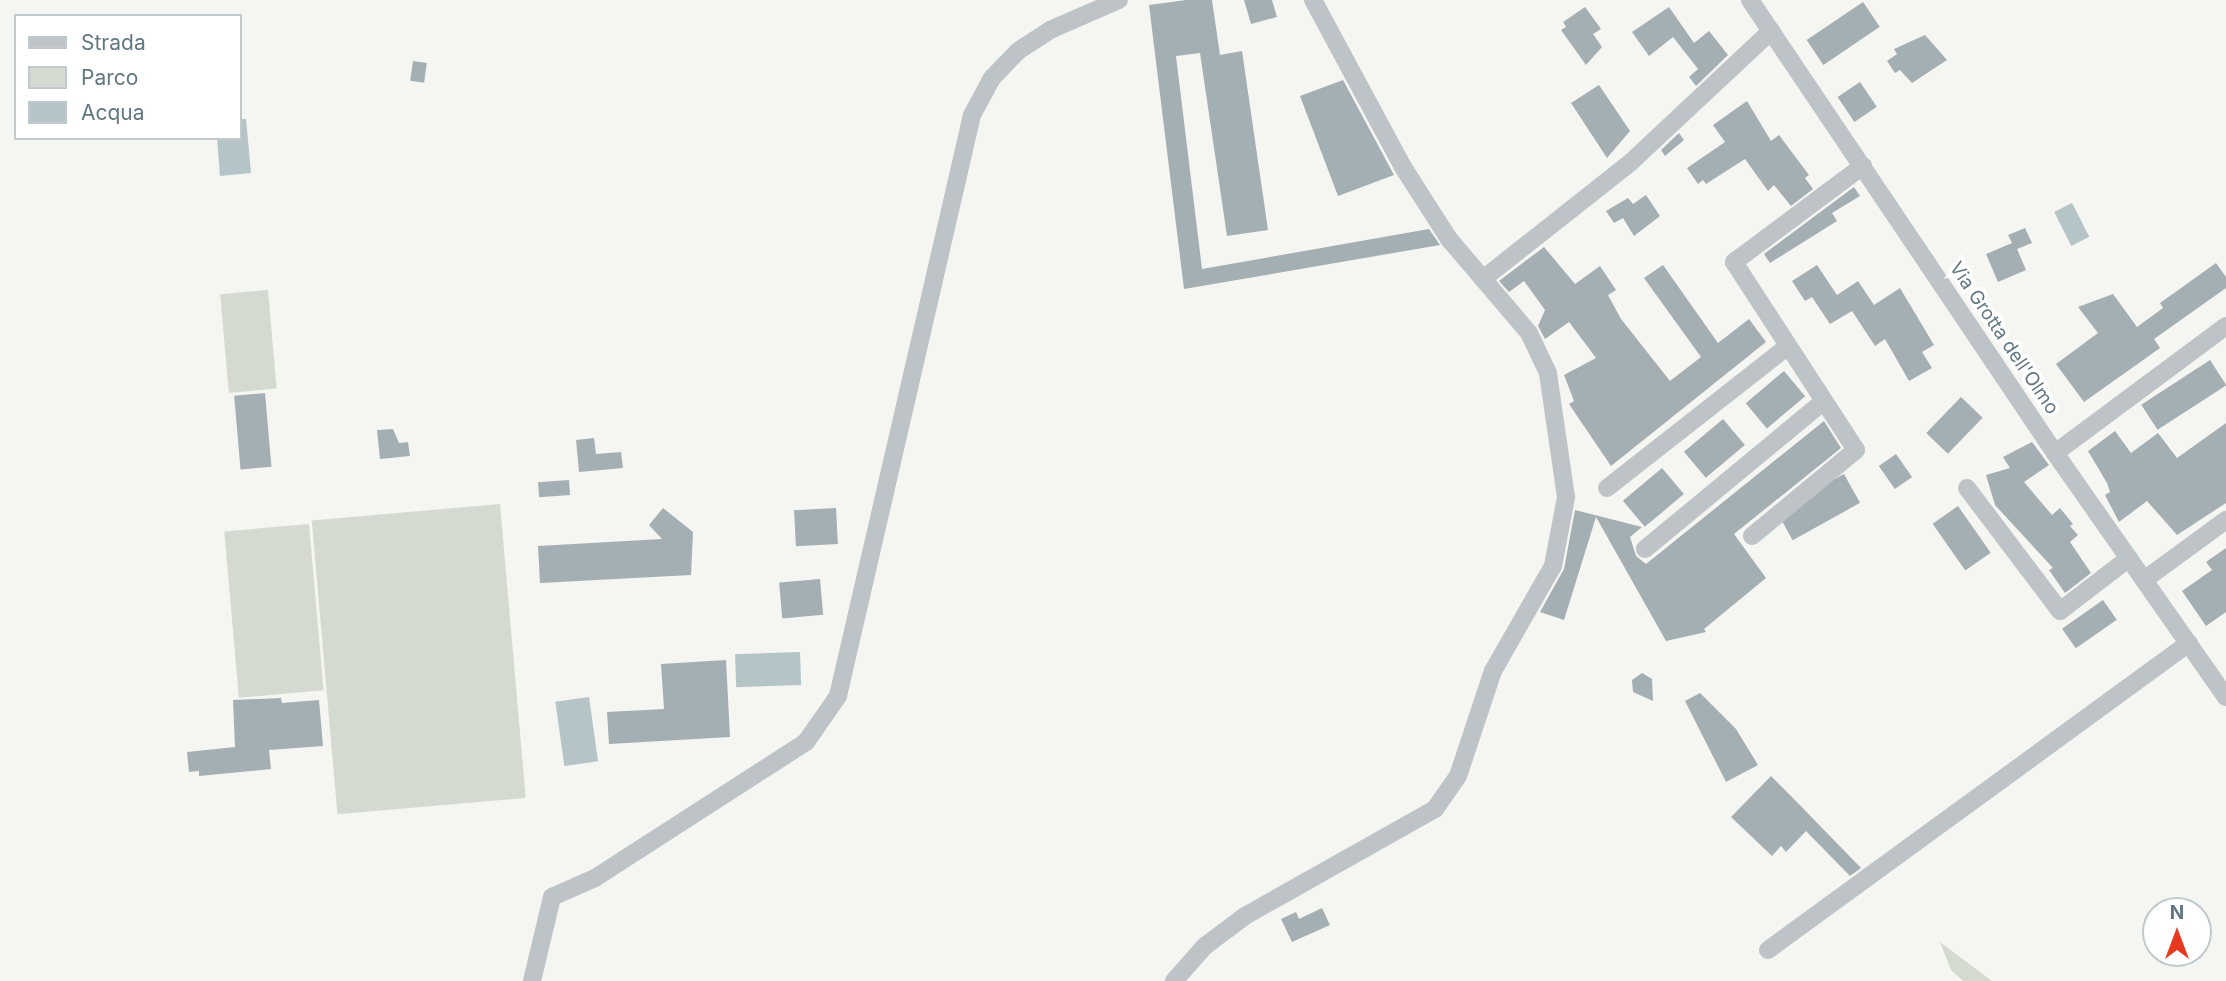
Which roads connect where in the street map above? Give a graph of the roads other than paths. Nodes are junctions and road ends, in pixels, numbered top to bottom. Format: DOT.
graph roads {
  1 [pos="1119,0"];
  2 [pos="1313,0"];
  3 [pos="1750,0"];
  4 [pos="1771,31"];
  5 [pos="1863,166"];
  6 [pos="1483,278"];
  7 [pos="2226,326"];
  8 [pos="1788,346"];
  9 [pos="1824,401"];
  10 [pos="2055,453"];
  11 [pos="1607,488"];
  12 [pos="1967,488"];
  13 [pos="2226,520"];
  14 [pos="1752,536"];
  15 [pos="1645,549"];
  16 [pos="2129,558"];
  17 [pos="2144,580"];
  18 [pos="2189,643"];
  19 [pos="2226,697"];
  20 [pos="1768,950"];
  21 [pos="532,981"];
  22 [pos="1174,981"];
  1 -- 21 [label="street"];
  2 -- 6 [label="street"];
  3 -- 4 [label="street, Via Grotta dell'Olmo"];
  4 -- 5 [label="street, Via Grotta dell'Olmo"];
  4 -- 6 [label="street"];
  5 -- 8 [label="street"];
  5 -- 10 [label="street, Via Grotta dell'Olmo"];
  6 -- 22 [label="street"];
  7 -- 10 [label="street"];
  8 -- 9 [label="street"];
  8 -- 11 [label="street"];
  9 -- 14 [label="street"];
  9 -- 15 [label="street"];
  10 -- 16 [label="street, Via Grotta dell'Olmo"];
  12 -- 16 [label="street"];
  13 -- 17 [label="street"];
  16 -- 17 [label="street, Via Grotta dell'Olmo"];
  17 -- 18 [label="street, Via Grotta dell'Olmo"];
  18 -- 19 [label="street, Via Grotta dell'Olmo"];
  18 -- 20 [label="street"];
}
